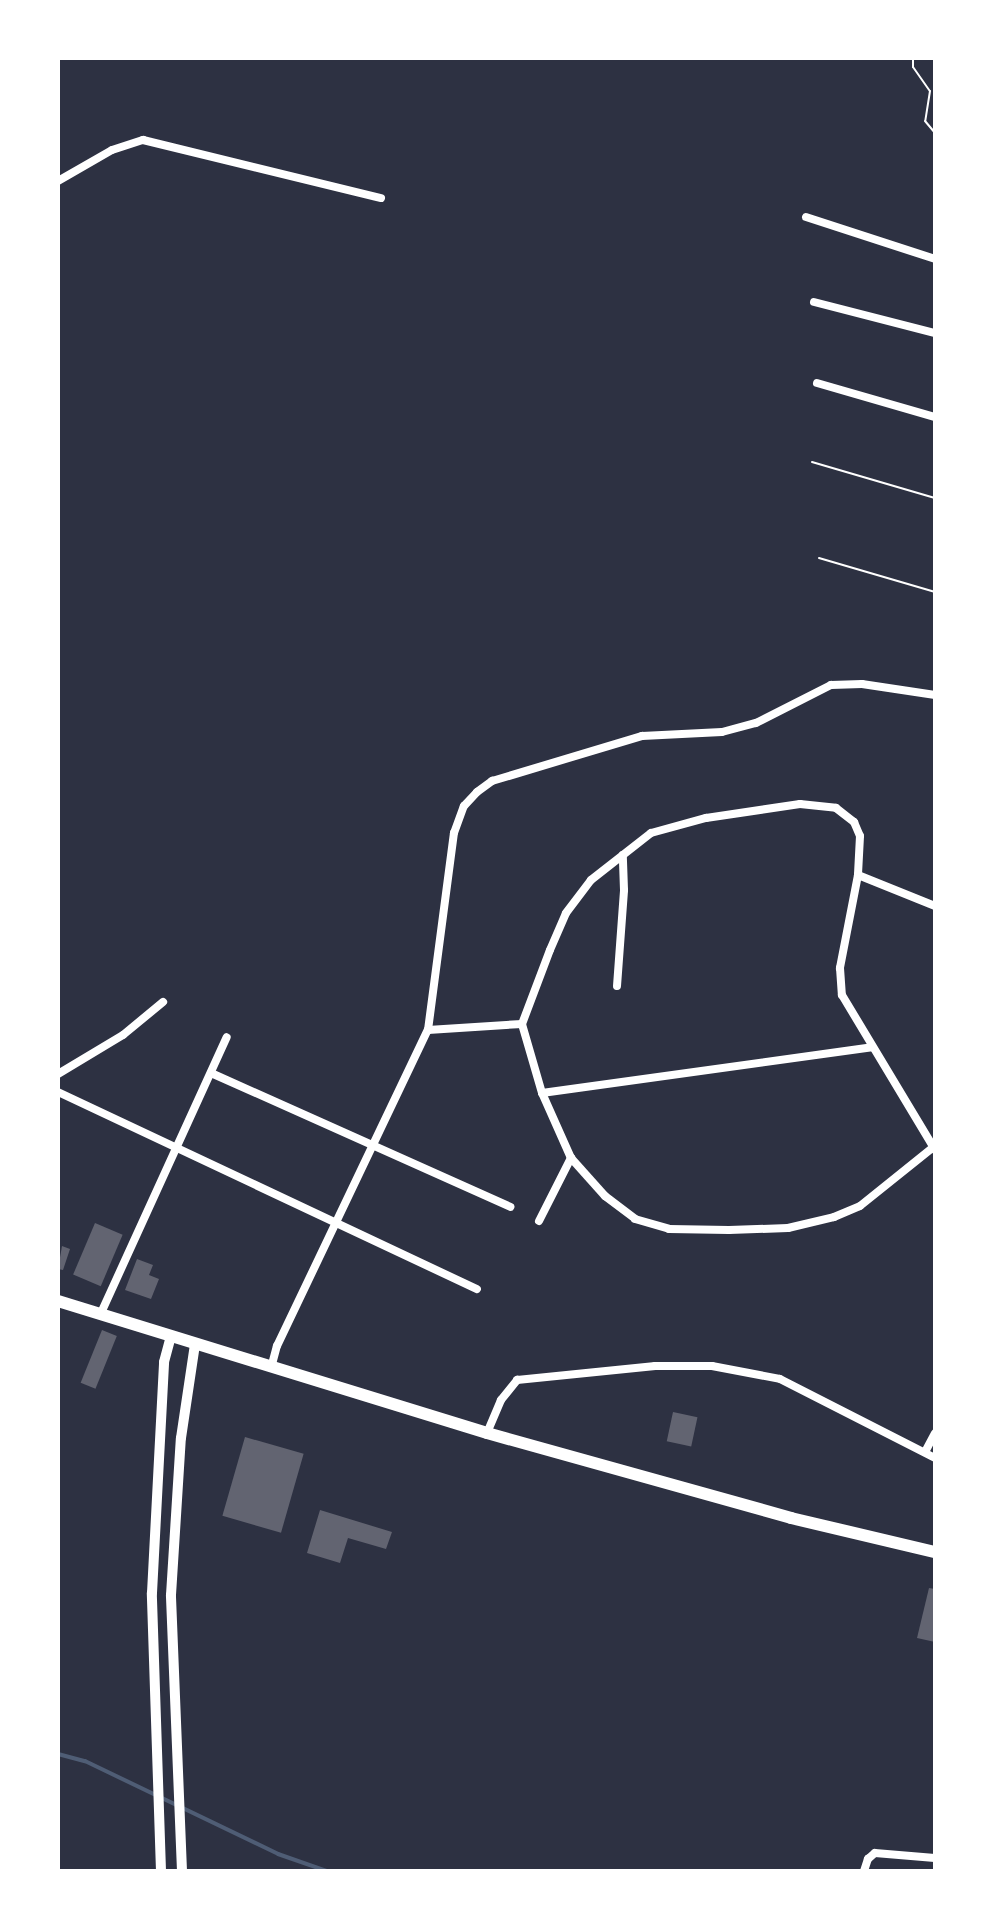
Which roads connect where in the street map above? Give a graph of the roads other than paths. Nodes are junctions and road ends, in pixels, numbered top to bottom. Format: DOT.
graph roads {
  1 [pos="58,181"];
  2 [pos="381,198"];
  3 [pos="806,217"];
  4 [pos="935,259"];
  5 [pos="814,302"];
  6 [pos="935,333"];
  7 [pos="817,383"];
  8 [pos="935,417"];
  9 [pos="935,695"];
  10 [pos="623,855"];
  11 [pos="858,875"];
  12 [pos="935,906"];
  13 [pos="617,986"];
  14 [pos="163,1002"];
  15 [pos="522,1024"];
  16 [pos="428,1030"];
  17 [pos="227,1037"];
  18 [pos="872,1047"];
  19 [pos="211,1073"];
  20 [pos="58,1074"];
  21 [pos="58,1092"];
  22 [pos="542,1093"];
  23 [pos="374,1145"];
  24 [pos="176,1147"];
  25 [pos="934,1148"];
  26 [pos="571,1158"];
  27 [pos="510,1207"];
  28 [pos="539,1221"];
  29 [pos="334,1224"];
  30 [pos="477,1289"];
  31 [pos="58,1301"];
  32 [pos="101,1313"];
  33 [pos="171,1336"];
  34 [pos="195,1344"];
  35 [pos="271,1368"];
  36 [pos="487,1433"];
  37 [pos="935,1433"];
  38 [pos="925,1452"];
  39 [pos="935,1458"];
  40 [pos="935,1552"];
  41 [pos="935,1858"];
  42 [pos="161,1871"];
  43 [pos="182,1871"];
  44 [pos="864,1871"];
  1 -- 2 [label="street"];
  3 -- 4 [label="street"];
  5 -- 6 [label="street"];
  7 -- 8 [label="street"];
  9 -- 16 [label="street"];
  10 -- 11 [label="street"];
  10 -- 13 [label="street"];
  10 -- 15 [label="street"];
  11 -- 12 [label="street"];
  11 -- 18 [label="street"];
  14 -- 20 [label="street"];
  15 -- 16 [label="street"];
  15 -- 22 [label="street"];
  16 -- 23 [label="street"];
  17 -- 19 [label="street"];
  18 -- 22 [label="street"];
  18 -- 25 [label="street"];
  19 -- 23 [label="street"];
  19 -- 24 [label="street"];
  21 -- 24 [label="street"];
  22 -- 26 [label="street"];
  23 -- 27 [label="street"];
  23 -- 29 [label="street"];
  24 -- 29 [label="street"];
  24 -- 32 [label="street"];
  25 -- 26 [label="street"];
  26 -- 28 [label="street"];
  29 -- 30 [label="street"];
  29 -- 35 [label="street"];
  31 -- 32 [label="main road"];
  32 -- 33 [label="main road"];
  33 -- 34 [label="main road"];
  33 -- 42 [label="street"];
  34 -- 35 [label="main road"];
  34 -- 43 [label="street"];
  35 -- 36 [label="main road"];
  36 -- 38 [label="street"];
  36 -- 40 [label="main road"];
  37 -- 38 [label="street"];
  38 -- 39 [label="street"];
  41 -- 44 [label="street"];
}
